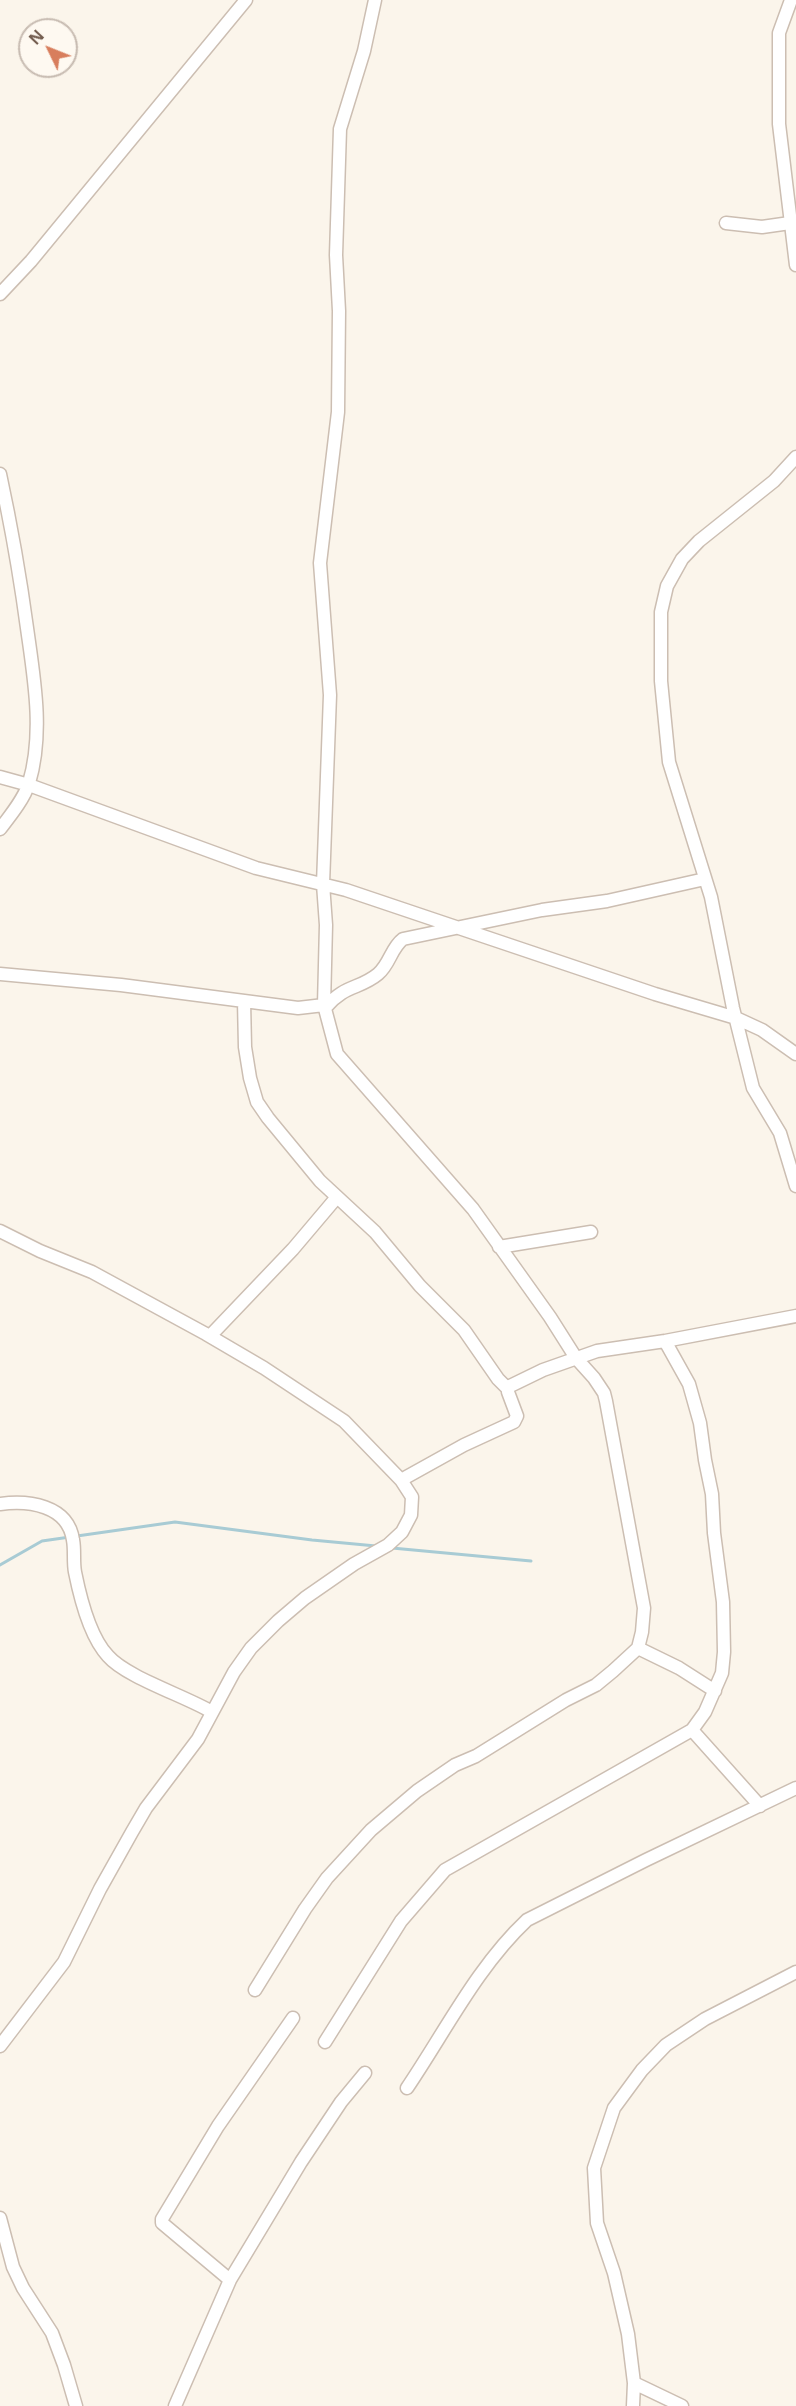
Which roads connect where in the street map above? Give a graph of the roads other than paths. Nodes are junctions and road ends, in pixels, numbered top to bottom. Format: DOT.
graph roads {
  1 [pos="246,0"];
  2 [pos="375,0"];
  3 [pos="791,0"];
  4 [pos="726,223"];
  5 [pos="790,223"];
  6 [pos="796,265"];
  7 [pos="0,294"];
  8 [pos="796,457"];
  9 [pos="0,474"];
  10 [pos="0,777"];
  11 [pos="29,785"];
  12 [pos="0,829"];
  13 [pos="705,879"];
  14 [pos="323,884"];
  15 [pos="458,927"];
  16 [pos="0,974"];
  17 [pos="244,1001"];
  18 [pos="325,1006"];
  19 [pos="736,1018"];
  20 [pos="796,1054"];
  21 [pos="796,1186"];
  22 [pos="337,1197"];
  23 [pos="0,1231"];
  24 [pos="591,1232"];
  25 [pos="500,1246"];
  26 [pos="796,1316"];
  27 [pos="210,1336"];
  28 [pos="665,1341"];
  29 [pos="576,1358"];
  30 [pos="508,1389"];
  31 [pos="401,1480"];
  32 [pos="0,1504"];
  33 [pos="638,1648"];
  34 [pos="715,1691"];
  35 [pos="213,1713"];
  36 [pos="692,1730"];
  37 [pos="796,1788"];
  38 [pos="760,1806"];
  39 [pos="796,1972"];
  40 [pos="255,1990"];
  41 [pos="293,2018"];
  42 [pos="325,2042"];
  43 [pos="0,2046"];
  44 [pos="365,2073"];
  45 [pos="407,2088"];
  46 [pos="0,2218"];
  47 [pos="230,2280"];
  48 [pos="634,2383"];
  49 [pos="76,2406"];
  50 [pos="175,2406"];
  51 [pos="633,2406"];
  52 [pos="682,2406"];
  1 -- 7 [label="street"];
  2 -- 14 [label="street"];
  3 -- 5 [label="street"];
  4 -- 5 [label="street"];
  5 -- 6 [label="street"];
  8 -- 13 [label="street"];
  9 -- 11 [label="street"];
  10 -- 11 [label="street"];
  11 -- 12 [label="street"];
  11 -- 14 [label="street"];
  13 -- 15 [label="street"];
  13 -- 19 [label="street"];
  14 -- 15 [label="street"];
  14 -- 18 [label="street"];
  15 -- 18 [label="street"];
  15 -- 19 [label="street"];
  16 -- 17 [label="street"];
  17 -- 18 [label="street"];
  17 -- 22 [label="street"];
  18 -- 25 [label="street"];
  19 -- 20 [label="street"];
  19 -- 21 [label="street"];
  22 -- 27 [label="street"];
  22 -- 30 [label="street"];
  23 -- 27 [label="street"];
  24 -- 25 [label="street"];
  25 -- 29 [label="street"];
  26 -- 28 [label="street"];
  27 -- 31 [label="street"];
  28 -- 29 [label="street"];
  28 -- 34 [label="street"];
  29 -- 30 [label="street"];
  29 -- 33 [label="street"];
  30 -- 31 [label="street"];
  31 -- 35 [label="street"];
  32 -- 35 [label="street"];
  33 -- 34 [label="street"];
  33 -- 40 [label="street"];
  34 -- 36 [label="street"];
  35 -- 43 [label="street"];
  36 -- 38 [label="street"];
  36 -- 42 [label="street"];
  37 -- 38 [label="street"];
  38 -- 45 [label="street"];
  39 -- 48 [label="street"];
  41 -- 47 [label="street"];
  44 -- 47 [label="street"];
  46 -- 49 [label="street"];
  47 -- 50 [label="street"];
  48 -- 51 [label="street"];
  48 -- 52 [label="street"];
}
